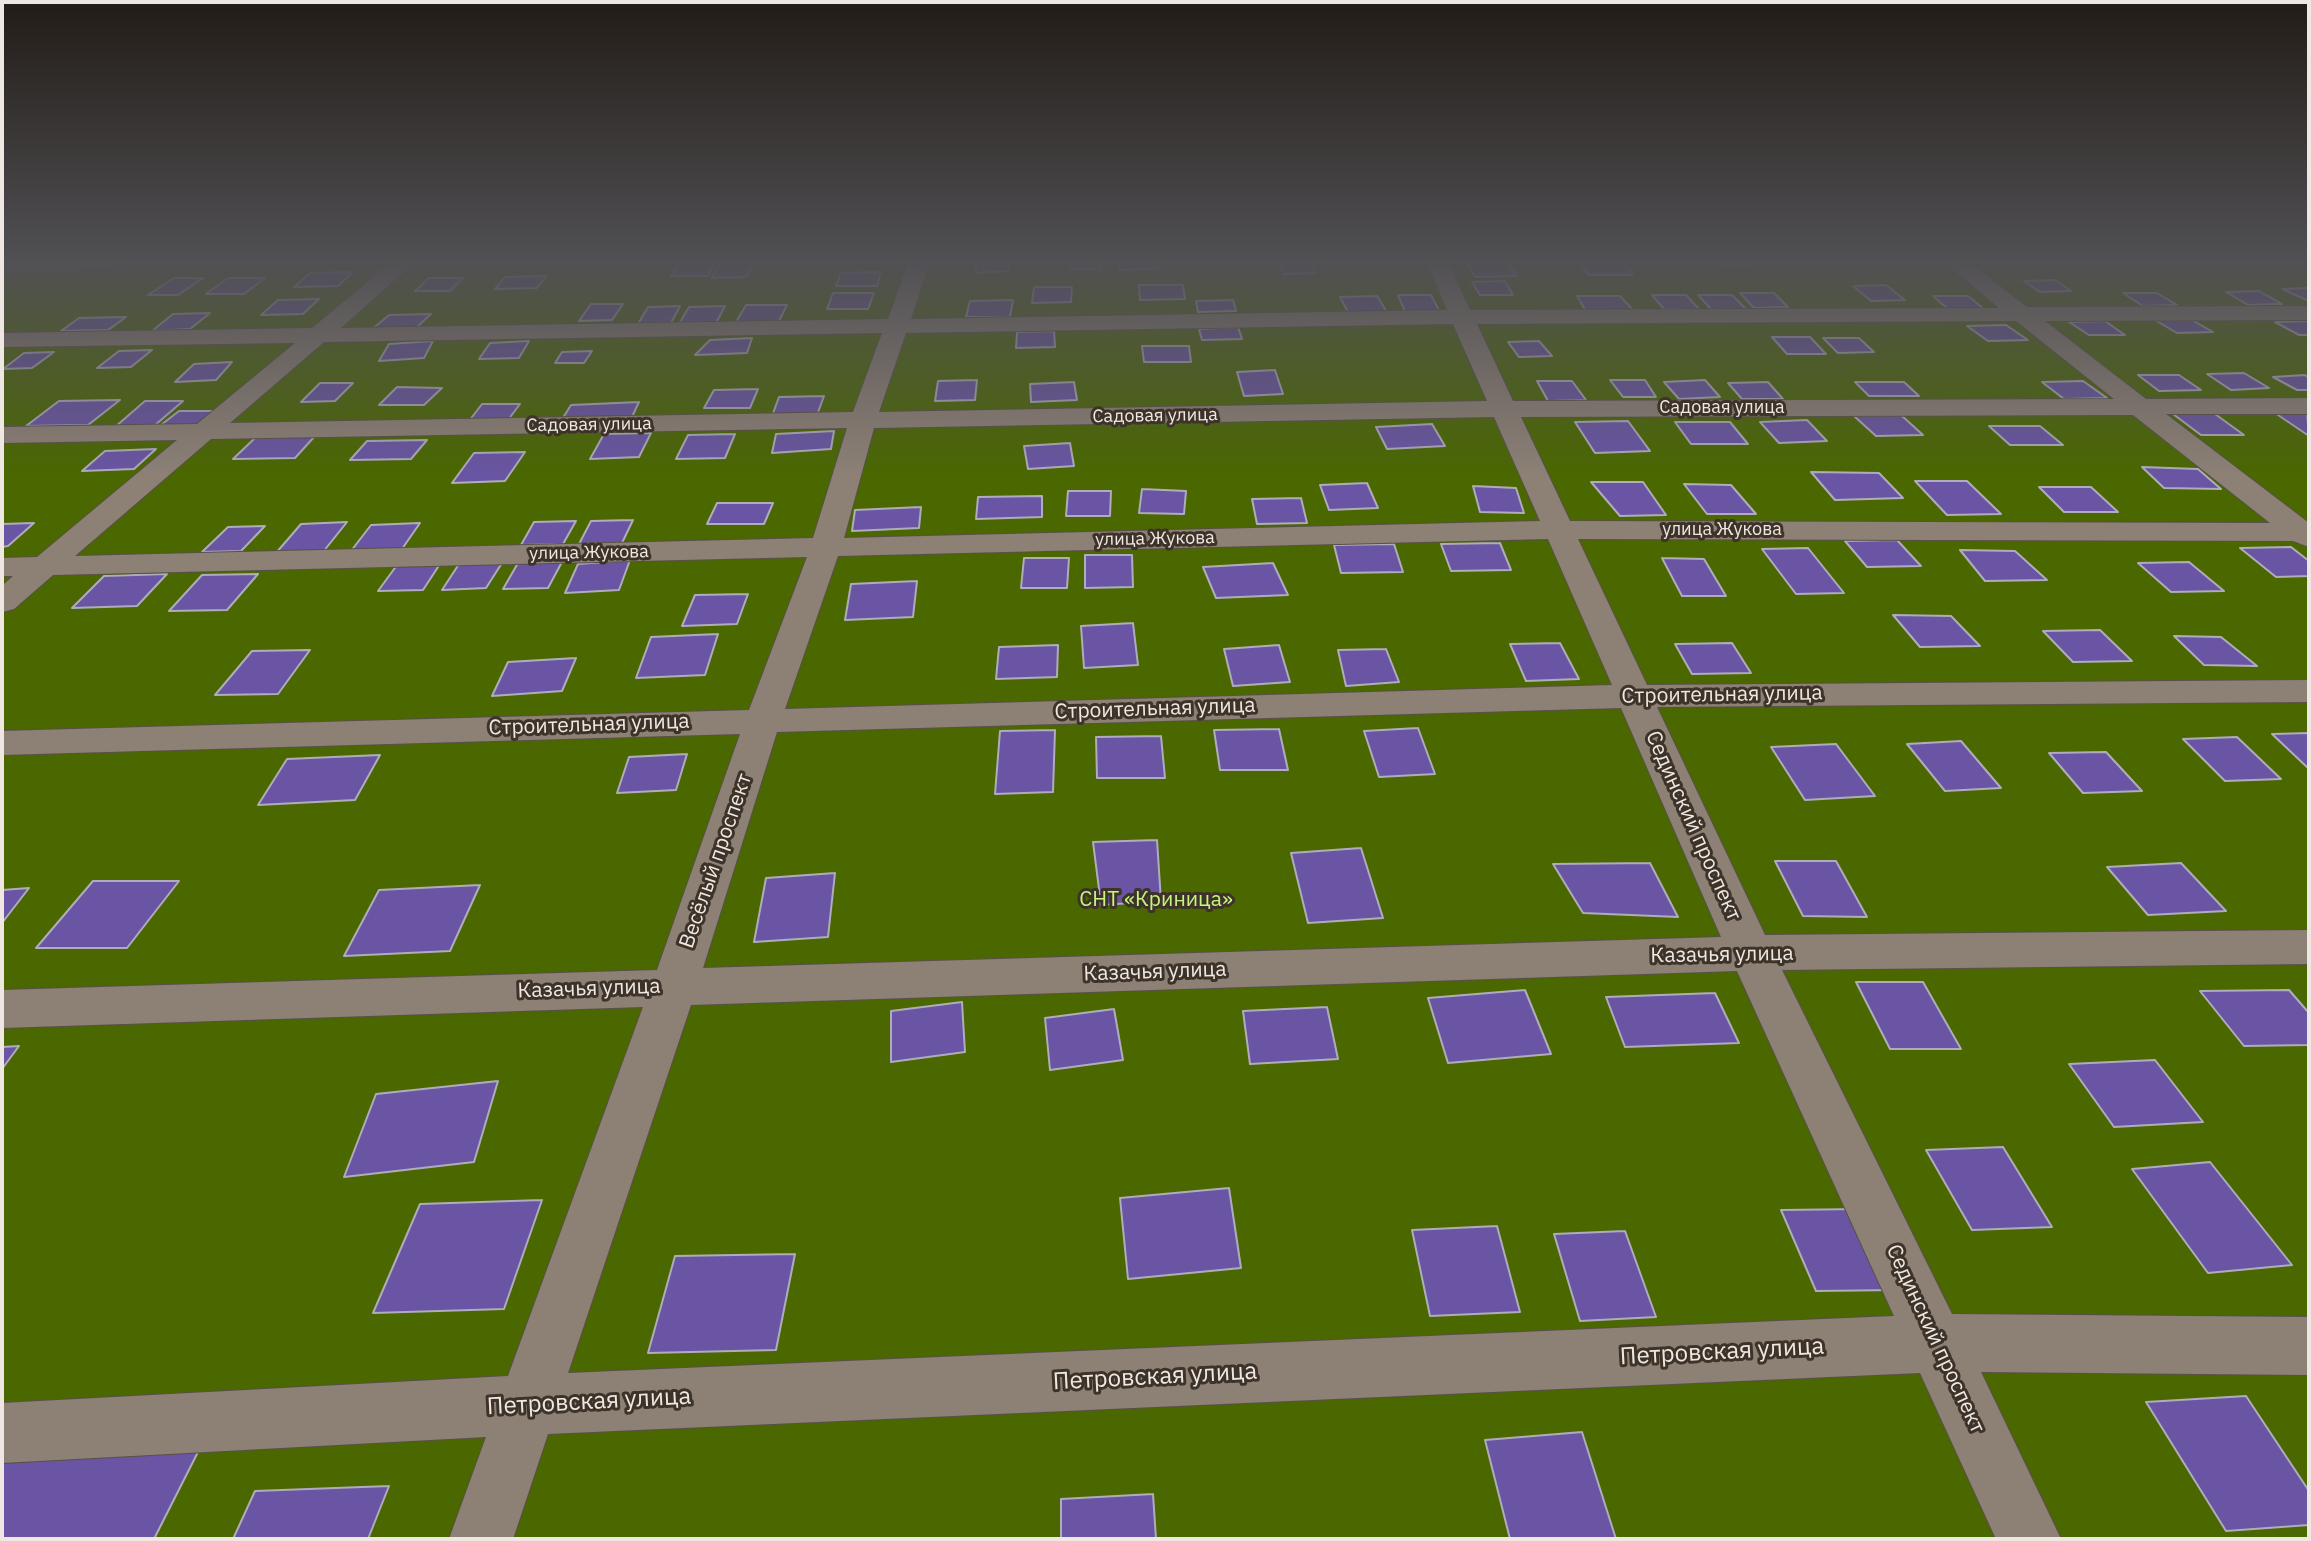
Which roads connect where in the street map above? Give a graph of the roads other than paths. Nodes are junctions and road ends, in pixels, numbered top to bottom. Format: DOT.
graph roads {
  1 [pos="323,332"];
  2 [pos="563,332"];
  3 [pos="895,332"];
  4 [pos="1470,332"];
  5 [pos="2044,332"];
  6 [pos="317,337"];
  7 [pos="2,340"];
  8 [pos="2141,406"];
  9 [pos="2309,406"];
  10 [pos="1505,409"];
  11 [pos="863,421"];
  12 [pos="205,431"];
  13 [pos="2,435"];
  14 [pos="1560,530"];
  15 [pos="2306,535"];
  16 [pos="826,547"];
  17 [pos="2,567"];
  18 [pos="44,567"];
  19 [pos="2,602"];
  20 [pos="2309,691"];
  21 [pos="1635,696"];
  22 [pos="763,720"];
  23 [pos="2,743"];
  24 [pos="2309,947"];
  25 [pos="1751,953"];
  26 [pos="674,986"];
  27 [pos="2,1009"];
  28 [pos="1938,1343"];
  29 [pos="2309,1346"];
  30 [pos="527,1405"];
  31 [pos="2,1433"];
  32 [pos="481,1539"];
  33 [pos="2029,1539"];
  1 -- 6 [label="street"];
  2 -- 6 [label="street"];
  3 -- 11 [label="street, Весёлый проспект"];
  4 -- 10 [label="street, Сединский проспект"];
  5 -- 8 [label="street"];
  6 -- 7 [label="street"];
  6 -- 12 [label="street"];
  8 -- 9 [label="street, Садовая улица"];
  8 -- 10 [label="street, Садовая улица"];
  8 -- 15 [label="street"];
  10 -- 11 [label="street, Садовая улица"];
  10 -- 14 [label="street, Сединский проспект"];
  11 -- 12 [label="street, Садовая улица"];
  11 -- 16 [label="street, Весёлый проспект"];
  12 -- 13 [label="street, Садовая улица"];
  12 -- 18 [label="street"];
  14 -- 15 [label="street, улица Жукова"];
  14 -- 16 [label="street, улица Жукова"];
  14 -- 21 [label="street, Сединский проспект"];
  16 -- 18 [label="street, улица Жукова"];
  16 -- 22 [label="street, Весёлый проспект"];
  17 -- 18 [label="street, улица Жукова"];
  18 -- 19 [label="street"];
  20 -- 21 [label="street, Строительная улица"];
  21 -- 22 [label="street, Строительная улица"];
  21 -- 25 [label="street, Сединский проспект"];
  22 -- 23 [label="street, Строительная улица"];
  22 -- 26 [label="street, Весёлый проспект"];
  24 -- 25 [label="street, Казачья улица"];
  25 -- 26 [label="street, Казачья улица"];
  25 -- 28 [label="street, Сединский проспект"];
  26 -- 27 [label="street, Казачья улица"];
  26 -- 30 [label="street, Весёлый проспект"];
  28 -- 29 [label="street, Петровская улица"];
  28 -- 30 [label="street, Петровская улица"];
  28 -- 33 [label="street, Сединский проспект"];
  30 -- 31 [label="street, Петровская улица"];
  30 -- 32 [label="street, Весёлый проспект"];
}
